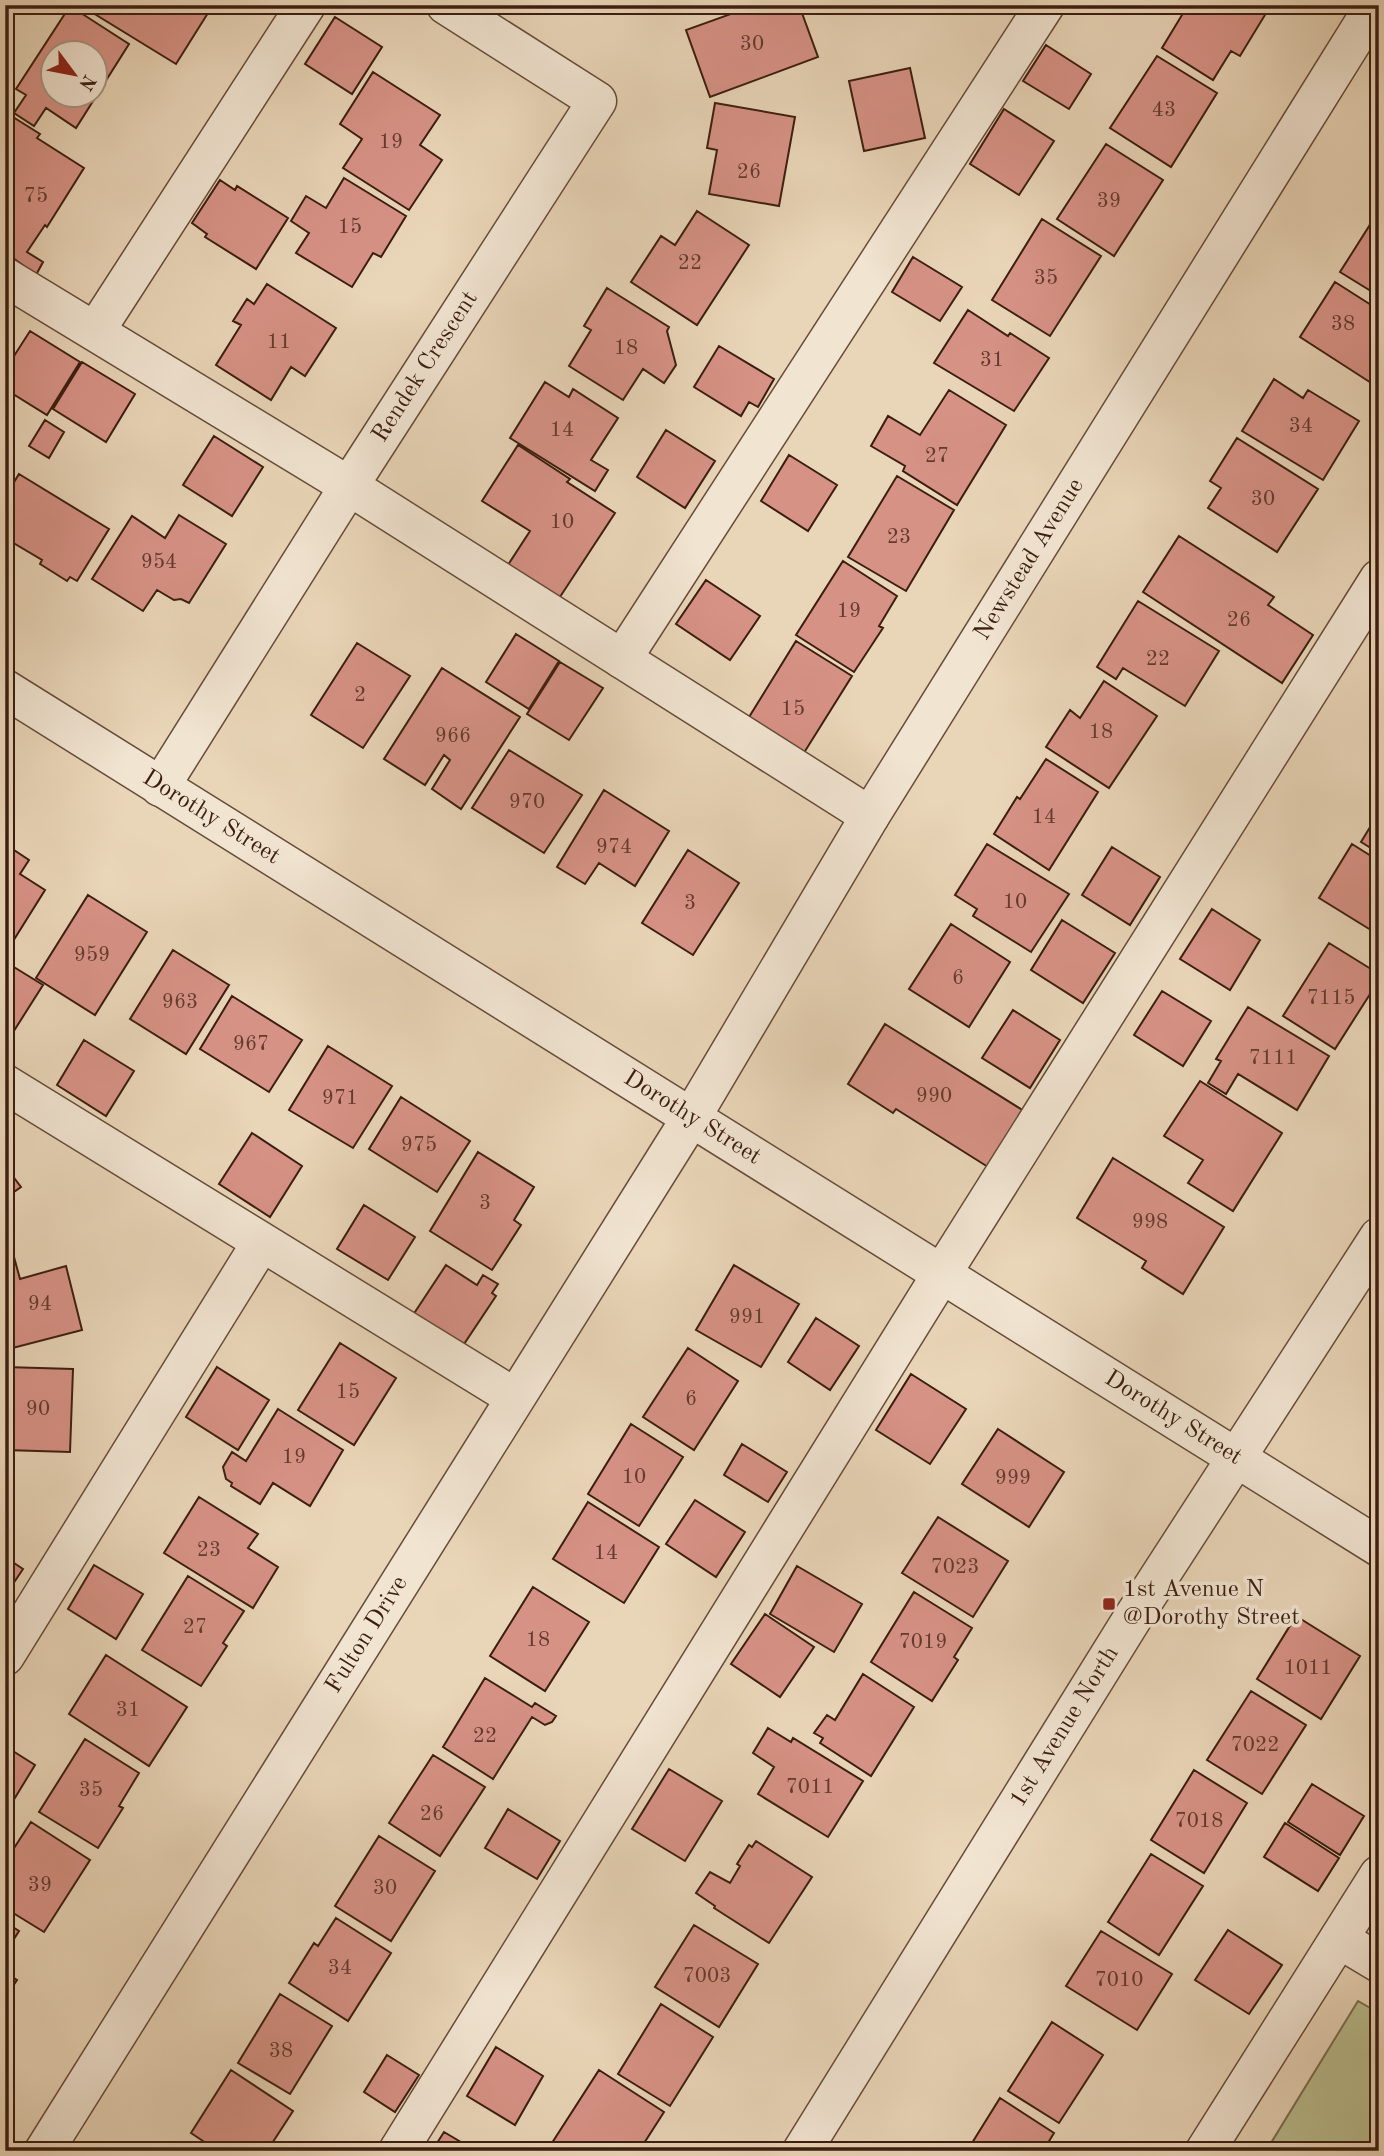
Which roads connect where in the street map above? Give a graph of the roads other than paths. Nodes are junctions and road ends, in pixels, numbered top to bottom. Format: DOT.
graph roads {
  1 [pos="306,5"];
  2 [pos="446,5"];
  3 [pos="1045,5"];
  4 [pos="1375,5"];
  5 [pos="5,276"];
  6 [pos="96,330"];
  7 [pos="349,486"];
  8 [pos="1379,579"];
  9 [pos="622,659"];
  10 [pos="5,690"];
  11 [pos="160,787"];
  12 [pos="870,816"];
  13 [pos="5,1084"];
  14 [pos="691,1118"];
  15 [pos="1379,1237"];
  16 [pos="261,1243"];
  17 [pos="942,1275"];
  18 [pos="514,1397"];
  19 [pos="1234,1458"];
  20 [pos="1379,1547"];
  21 [pos="5,1656"];
  22 [pos="1379,1875"];
  23 [pos="1339,1939"];
  24 [pos="1379,1964"];
  25 [pos="44,2151"];
  26 [pos="398,2151"];
  27 [pos="802,2151"];
  28 [pos="1205,2151"];
  1 -- 6 [label="street"];
  2 -- 7 [label="street, Rendek Crescent"];
  3 -- 9 [label="street"];
  4 -- 12 [label="street, Newstead Avenue"];
  5 -- 6 [label="street"];
  6 -- 7 [label="street"];
  7 -- 9 [label="street"];
  7 -- 11 [label="street, Rendek Crescent"];
  8 -- 17 [label="street"];
  9 -- 12 [label="street"];
  10 -- 11 [label="street, Dorothy Street"];
  11 -- 14 [label="street, Dorothy Street"];
  12 -- 14 [label="street, Newstead Avenue"];
  13 -- 16 [label="street"];
  14 -- 17 [label="street, Dorothy Street"];
  14 -- 18 [label="street, Fulton Drive"];
  15 -- 19 [label="street, 1st Avenue North"];
  16 -- 18 [label="street"];
  16 -- 21 [label="street"];
  17 -- 19 [label="street, Dorothy Street"];
  17 -- 26 [label="street"];
  18 -- 25 [label="street, Fulton Drive"];
  19 -- 20 [label="street, Dorothy Street"];
  19 -- 27 [label="street, 1st Avenue North"];
  22 -- 23 [label="street"];
  23 -- 24 [label="street"];
  23 -- 28 [label="street"];
}
